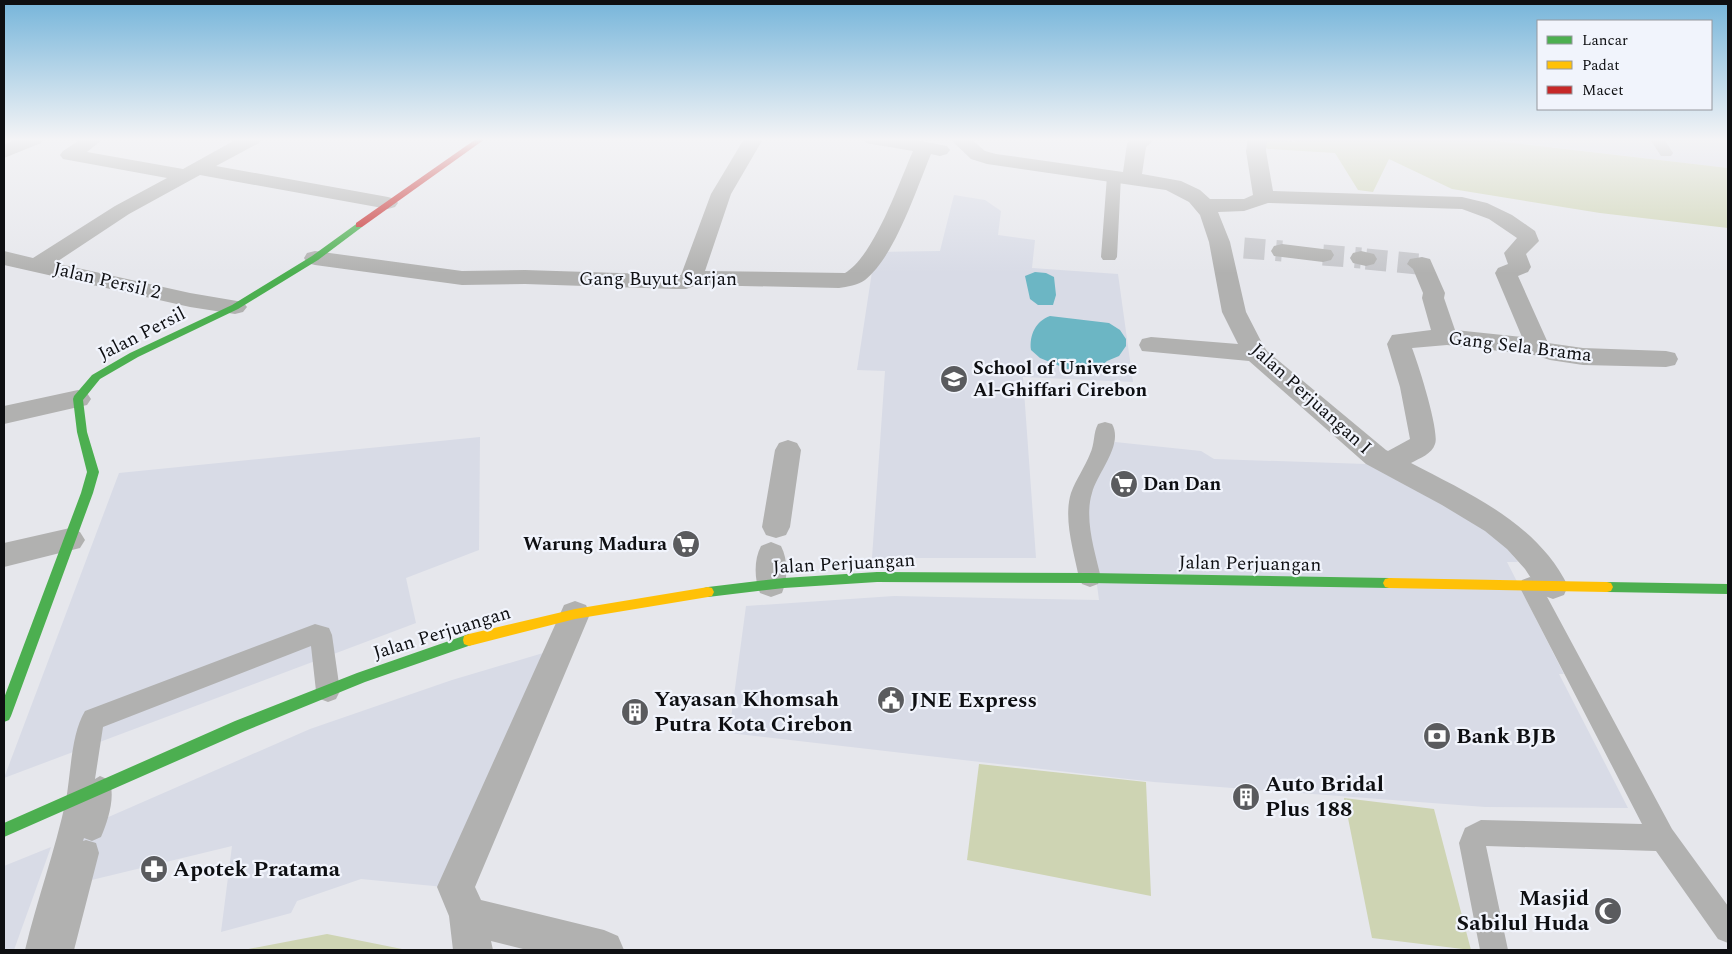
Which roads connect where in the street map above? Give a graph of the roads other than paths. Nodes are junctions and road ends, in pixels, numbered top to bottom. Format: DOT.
graph roads {
  1 [pos="171,184"];
  2 [pos="265,184"];
  3 [pos="416,184"];
  4 [pos="727,184"];
  5 [pos="908,184"];
  6 [pos="1122,184"];
  7 [pos="1157,184"];
  8 [pos="1262,184"];
  9 [pos="1264,197"];
  10 [pos="388,203"];
  11 [pos="1204,205"];
  12 [pos="1220,245"];
  13 [pos="1244,248"];
  14 [pos="1282,251"];
  15 [pos="1323,255"];
  16 [pos="1108,257"];
  17 [pos="4,258"];
  18 [pos="315,258"];
  19 [pos="37,264"];
  20 [pos="1418,264"];
  21 [pos="692,278"];
  22 [pos="235,307"];
  23 [pos="1445,337"];
  24 [pos="1151,345"];
  25 [pos="1538,348"];
  26 [pos="1256,354"];
  27 [pos="1666,359"];
  28 [pos="78,400"];
  29 [pos="4,415"];
  30 [pos="1105,429"];
  31 [pos="788,450"];
  32 [pos="1388,464"];
  33 [pos="70,540"];
  34 [pos="4,554"];
  35 [pos="1090,578"];
  36 [pos="770,584"];
  37 [pos="1541,586"];
  38 [pos="1728,589"];
  39 [pos="575,614"];
  40 [pos="328,691"];
  41 [pos="4,716"];
  42 [pos="90,793"];
  43 [pos="4,830"];
  44 [pos="1663,838"];
  45 [pos="1728,929"];
  46 [pos="470,933"];
  47 [pos="39,950"];
  48 [pos="60,950"];
  49 [pos="604,950"];
  50 [pos="1494,950"];
  1 -- 19 [label="street"];
  2 -- 10 [label="street"];
  3 -- 10 [label="street, Jalan Persil"];
  4 -- 21 [label="street"];
  5 -- 21 [label="street, Gang Buyut Sarjan"];
  6 -- 16 [label="lane"];
  7 -- 11 [label="street, Jalan Perjuangan I"];
  8 -- 9 [label="street"];
  9 -- 11 [label="street"];
  9 -- 25 [label="street"];
  10 -- 18 [label="street, Jalan Persil"];
  11 -- 12 [label="street, Jalan Perjuangan I"];
  12 -- 13 [label="street"];
  12 -- 26 [label="street, Jalan Perjuangan I"];
  14 -- 15 [label="street"];
  17 -- 19 [label="street, Jalan Persil 2"];
  18 -- 21 [label="street, Gang Buyut Sarjan"];
  18 -- 22 [label="street, Jalan Persil"];
  19 -- 22 [label="street, Jalan Persil 2"];
  20 -- 23 [label="street"];
  22 -- 28 [label="street, Jalan Persil"];
  23 -- 25 [label="street, Gang Sela Brama"];
  23 -- 32 [label="street, Gang Sela Brama"];
  24 -- 26 [label="street"];
  25 -- 27 [label="street, Gang Sela Brama"];
  26 -- 32 [label="street, Jalan Perjuangan I"];
  28 -- 29 [label="street"];
  28 -- 33 [label="street"];
  30 -- 35 [label="lane"];
  31 -- 36 [label="street"];
  32 -- 37 [label="street, Jalan Perjuangan I"];
  33 -- 34 [label="street"];
  33 -- 41 [label="street"];
  35 -- 36 [label="street, Jalan Perjuangan"];
  35 -- 37 [label="street, Jalan Perjuangan"];
  36 -- 39 [label="street, Jalan Perjuangan"];
  37 -- 38 [label="street, Jalan Perjuangan"];
  37 -- 44 [label="lane"];
  39 -- 40 [label="street, Jalan Perjuangan"];
  39 -- 46 [label="street"];
  40 -- 42 [label="street, Jalan Perjuangan"];
  40 -- 42 [label="lane"];
  42 -- 43 [label="street, Jalan Perjuangan"];
  42 -- 47 [label="lane"];
  42 -- 48 [label="lane"];
  44 -- 45 [label="lane"];
  44 -- 50 [label="lane"];
  46 -- 49 [label="street"];
}
